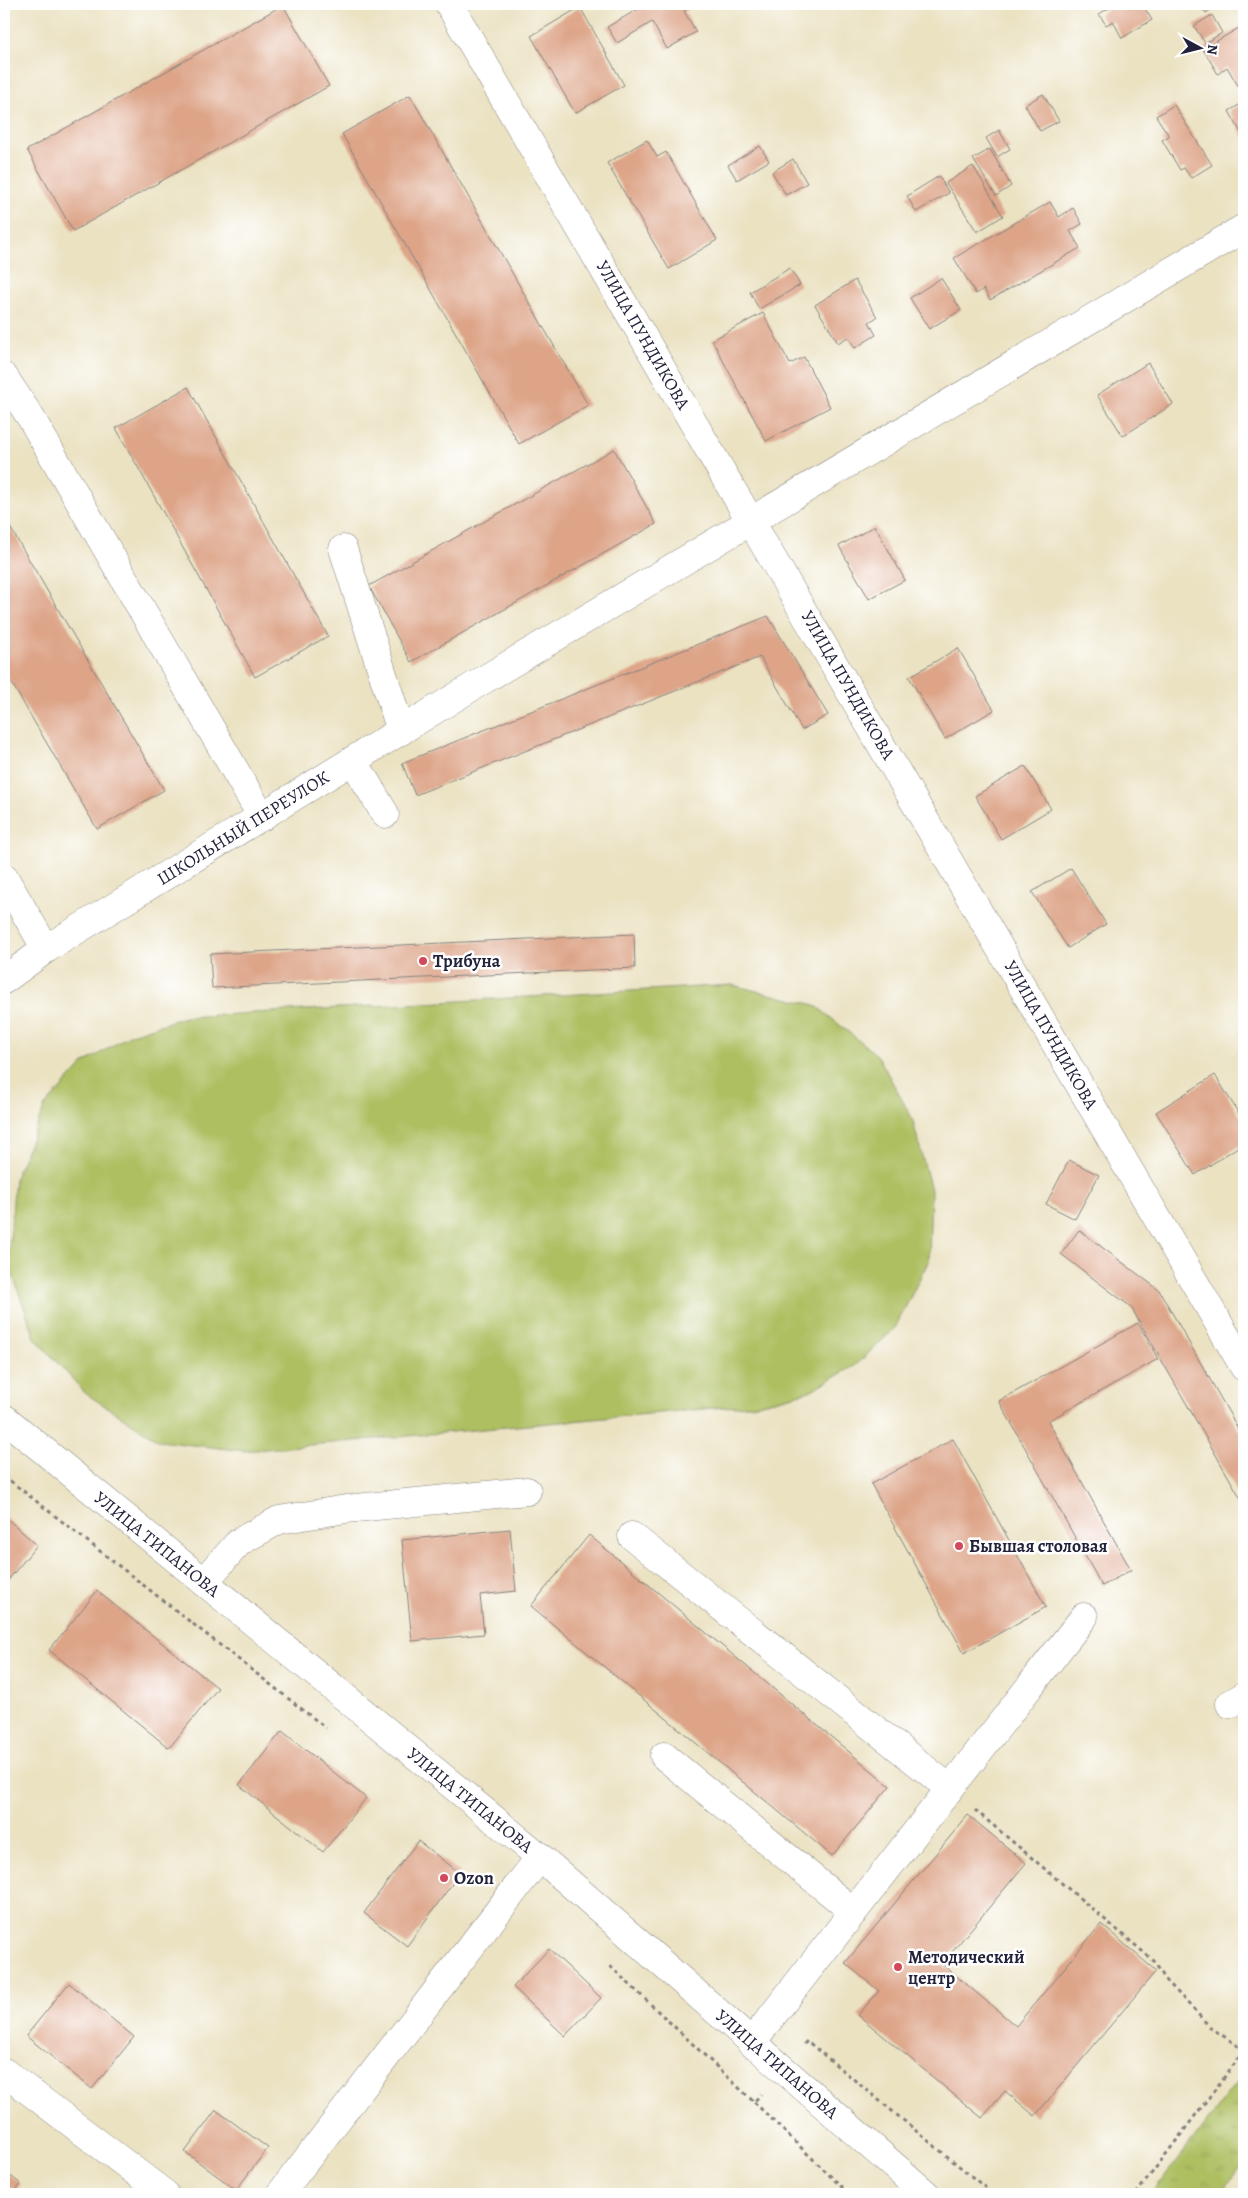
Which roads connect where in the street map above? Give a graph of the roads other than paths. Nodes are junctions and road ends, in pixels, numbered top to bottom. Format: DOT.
graph roads {
  1 [pos="449,4"];
  2 [pos="1244,228"];
  3 [pos="4,377"];
  4 [pos="752,521"];
  5 [pos="342,549"];
  6 [pos="400,731"];
  7 [pos="353,760"];
  8 [pos="386,814"];
  9 [pos="262,817"];
  10 [pos="4,877"];
  11 [pos="46,949"];
  12 [pos="4,980"];
  13 [pos="1244,1367"];
  14 [pos="4,1418"];
  15 [pos="527,1492"];
  16 [pos="632,1536"];
  17 [pos="204,1582"];
  18 [pos="1084,1617"];
  19 [pos="664,1756"];
  20 [pos="949,1788"];
  21 [pos="540,1857"];
  22 [pos="854,1912"];
  23 [pos="751,2043"];
  24 [pos="4,2072"];
  25 [pos="165,2194"];
  26 [pos="280,2194"];
  27 [pos="926,2194"];
  1 -- 4 [label="street, УЛИЦА ПУНДИКОВА"];
  2 -- 4 [label="street, ШКОЛЬНЫЙ ПЕРЕУЛОК"];
  3 -- 9 [label="street"];
  4 -- 6 [label="street, ШКОЛЬНЫЙ ПЕРЕУЛОК"];
  4 -- 13 [label="street, УЛИЦА ПУНДИКОВА"];
  5 -- 6 [label="street"];
  6 -- 7 [label="street, ШКОЛЬНЫЙ ПЕРЕУЛОК"];
  7 -- 8 [label="street"];
  7 -- 9 [label="street, ШКОЛЬНЫЙ ПЕРЕУЛОК"];
  9 -- 11 [label="street, ШКОЛЬНЫЙ ПЕРЕУЛОК"];
  10 -- 11 [label="street"];
  11 -- 12 [label="street, ШКОЛЬНЫЙ ПЕРЕУЛОК"];
  14 -- 17 [label="street, УЛИЦА ТИПАНОВА"];
  15 -- 17 [label="street"];
  16 -- 20 [label="street"];
  17 -- 21 [label="street, УЛИЦА ТИПАНОВА"];
  18 -- 20 [label="street"];
  19 -- 22 [label="street"];
  20 -- 22 [label="street"];
  21 -- 23 [label="street, УЛИЦА ТИПАНОВА"];
  21 -- 26 [label="street"];
  22 -- 23 [label="street"];
  23 -- 27 [label="street, УЛИЦА ТИПАНОВА"];
  24 -- 25 [label="street"];
}
